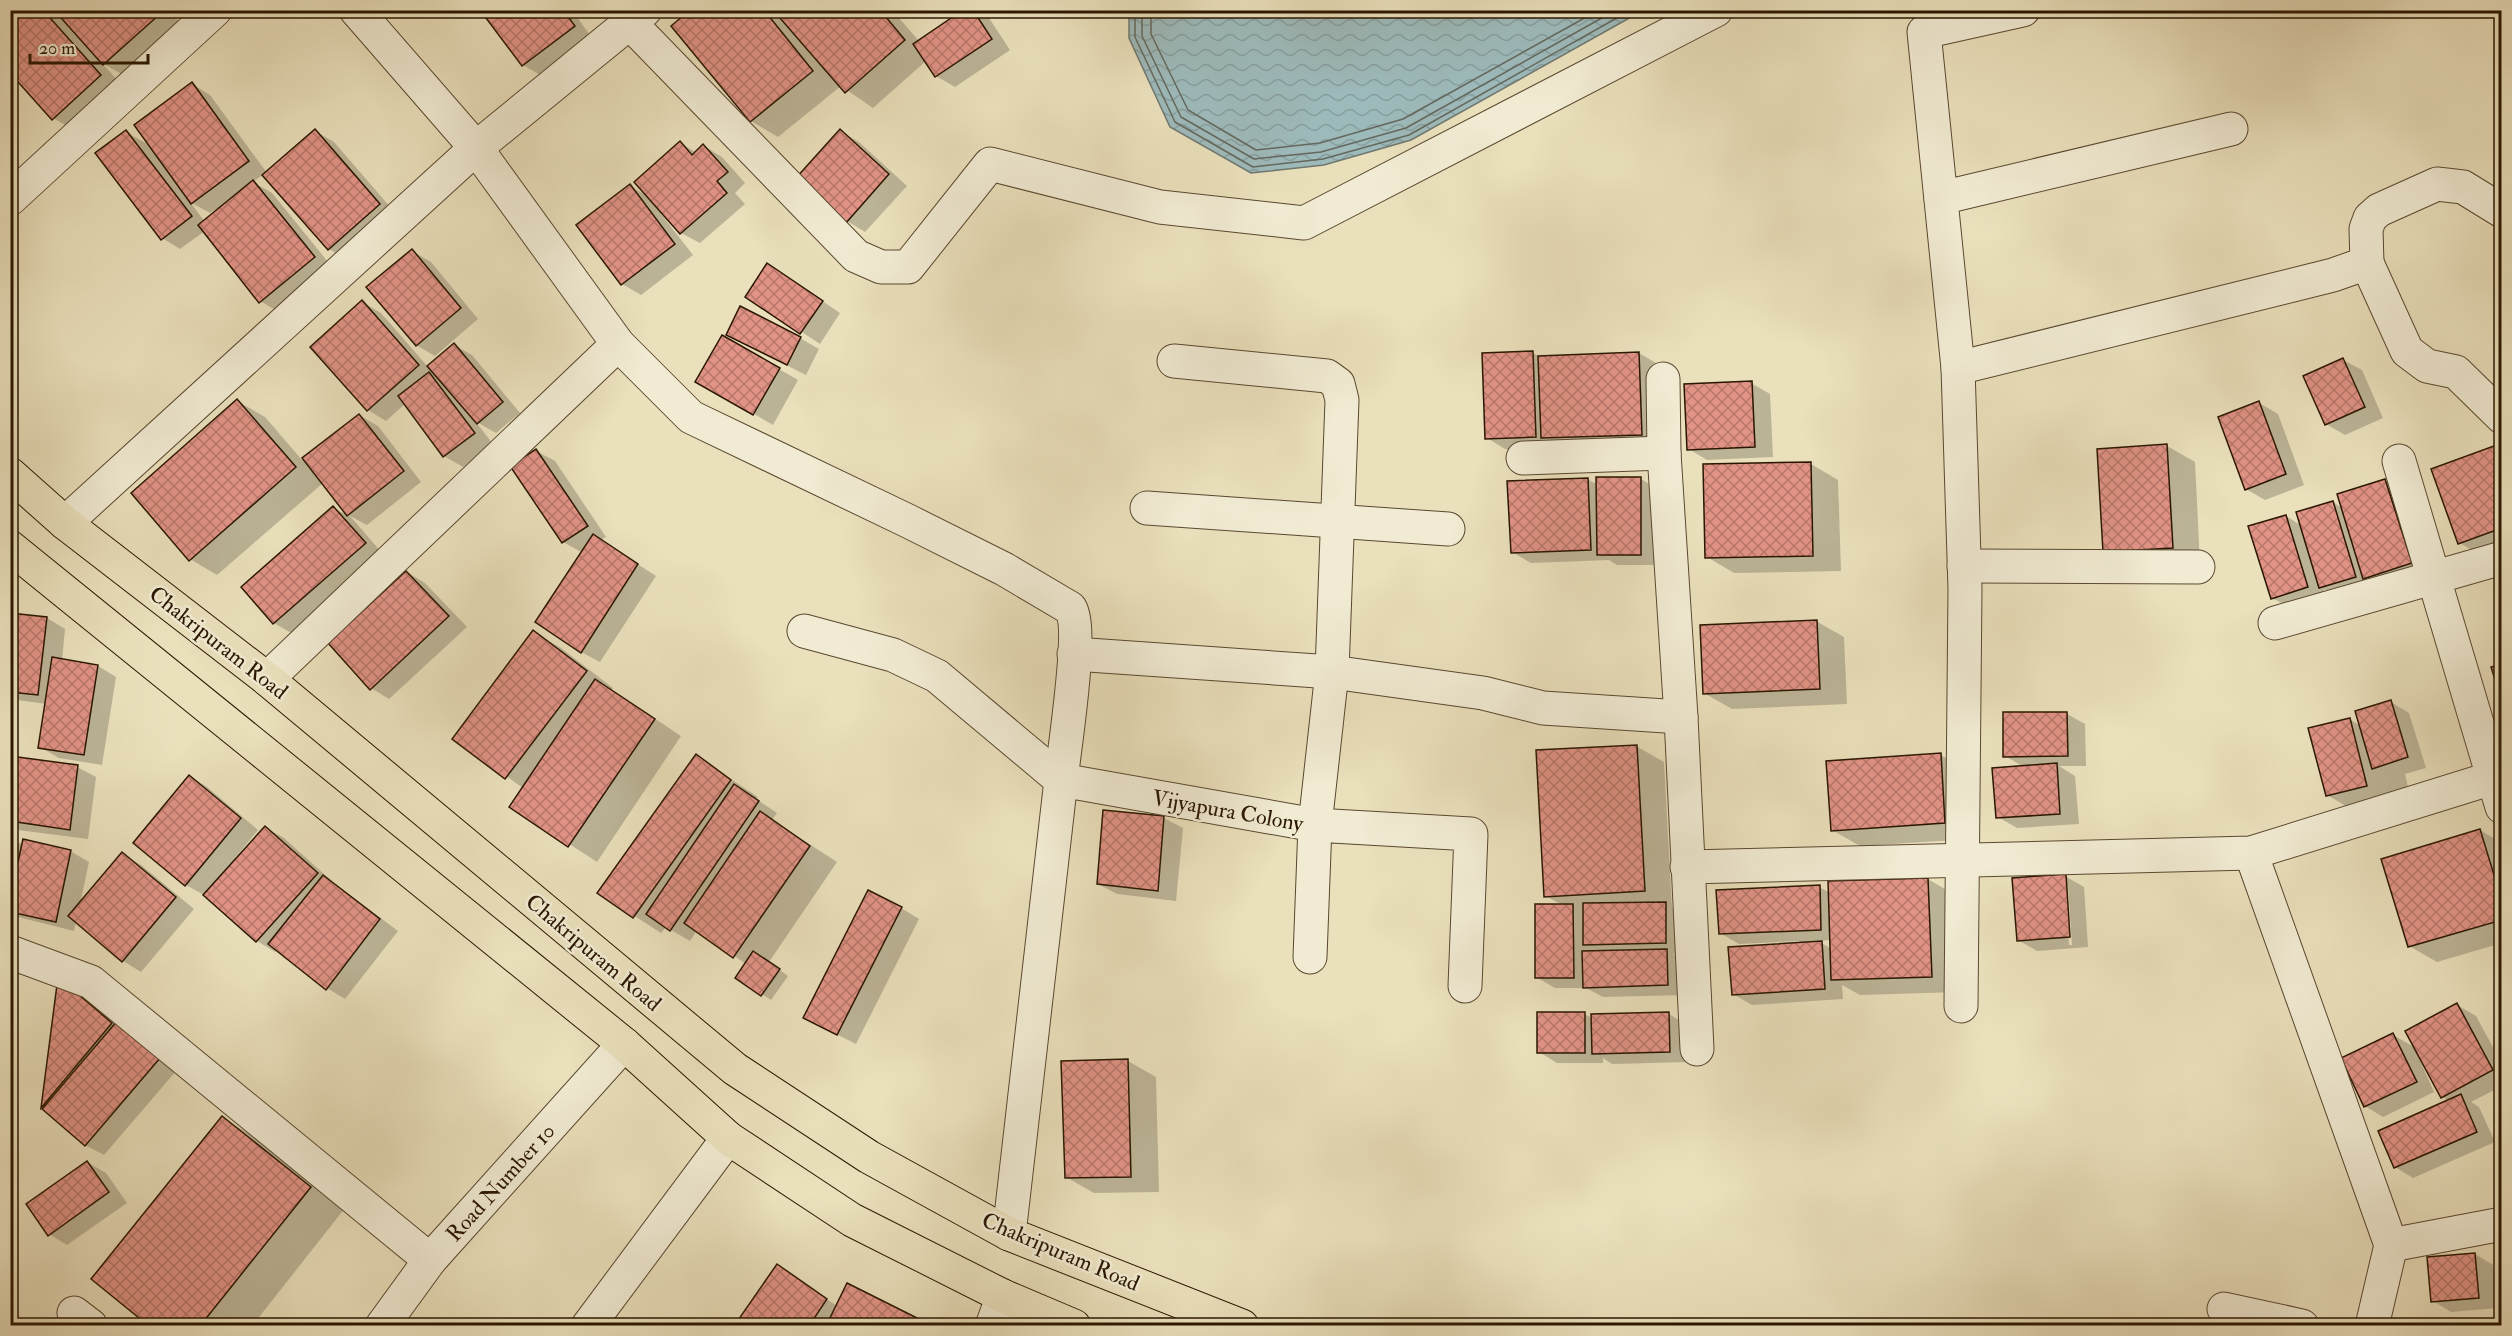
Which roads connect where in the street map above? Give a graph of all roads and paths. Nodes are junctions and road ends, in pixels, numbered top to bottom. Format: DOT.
graph roads {
  1 [pos="215,10"];
  2 [pos="356,10"];
  3 [pos="1716,10"];
  4 [pos="2023,10"];
  5 [pos="638,17"];
  6 [pos="1922,21"];
  7 [pos="2231,129"];
  8 [pos="476,148"];
  9 [pos="1941,198"];
  10 [pos="10,199"];
  11 [pos="2502,211"];
  12 [pos="2367,263"];
  13 [pos="618,344"];
  14 [pos="1174,361"];
  15 [pos="1958,368"];
  16 [pos="1663,379"];
  17 [pos="2502,417"];
  18 [pos="1664,453"];
  19 [pos="1523,458"];
  20 [pos="2399,462"];
  21 [pos="10,474"];
  22 [pos="1148,508"];
  23 [pos="1339,520"];
  24 [pos="65,523"];
  25 [pos="1448,529"];
  26 [pos="10,547"];
  27 [pos="2502,558"];
  28 [pos="1964,566"];
  29 [pos="2198,567"];
  30 [pos="2435,577"];
  31 [pos="2275,623"];
  32 [pos="804,631"];
  33 [pos="1074,654"];
  34 [pos="1332,672"];
  35 [pos="267,679"];
  36 [pos="1681,717"];
  37 [pos="1061,780"];
  38 [pos="2499,786"];
  39 [pos="1316,825"];
  40 [pos="2251,853"];
  41 [pos="1962,861"];
  42 [pos="1688,867"];
  43 [pos="10,952"];
  44 [pos="1310,957"];
  45 [pos="1466,986"];
  46 [pos="1961,1006"];
  47 [pos="624,1044"];
  48 [pos="1697,1049"];
  49 [pos="728,1138"];
  50 [pos="2502,1224"];
  51 [pos="1009,1234"];
  52 [pos="2391,1245"];
  53 [pos="430,1260"];
  54 [pos="2223,1310"];
  55 [pos="997,1311"];
  56 [pos="1230,1323"];
  57 [pos="382,1326"];
  58 [pos="588,1326"];
  59 [pos="1074,1326"];
  60 [pos="2302,1326"];
  61 [pos="2372,1326"];
  1 -- 10 [label="street"];
  2 -- 8 [label="street"];
  3 -- 5 [label="street"];
  4 -- 6 [label="street"];
  5 -- 8 [label="street"];
  6 -- 9 [label="street"];
  7 -- 9 [label="street"];
  8 -- 13 [label="street"];
  8 -- 24 [label="street"];
  9 -- 15 [label="street"];
  11 -- 12 [label="street"];
  12 -- 15 [label="street"];
  12 -- 17 [label="street"];
  13 -- 33 [label="street"];
  13 -- 35 [label="street"];
  14 -- 23 [label="street, Vijyapura Colony"];
  15 -- 28 [label="street"];
  16 -- 18 [label="street"];
  18 -- 19 [label="street"];
  18 -- 36 [label="street"];
  20 -- 30 [label="street"];
  21 -- 24 [label="main road, Chakripuram Road"];
  22 -- 23 [label="street"];
  23 -- 25 [label="street"];
  23 -- 34 [label="street, Vijyapura Colony"];
  24 -- 35 [label="main road, Chakripuram Road"];
  26 -- 47 [label="main road"];
  27 -- 30 [label="street"];
  28 -- 29 [label="street"];
  28 -- 41 [label="street"];
  30 -- 31 [label="street"];
  30 -- 38 [label="street"];
  32 -- 37 [label="street"];
  33 -- 34 [label="street"];
  33 -- 37 [label="street"];
  34 -- 36 [label="street"];
  34 -- 39 [label="street, Vijyapura Colony"];
  35 -- 51 [label="main road, Chakripuram Road"];
  36 -- 42 [label="street"];
  37 -- 39 [label="street, Vijyapura Colony"];
  37 -- 51 [label="street"];
  38 -- 40 [label="street"];
  39 -- 44 [label="street"];
  39 -- 45 [label="street"];
  40 -- 41 [label="street"];
  40 -- 52 [label="street"];
  41 -- 42 [label="street"];
  41 -- 46 [label="street"];
  42 -- 48 [label="street"];
  43 -- 53 [label="street"];
  47 -- 49 [label="main road"];
  47 -- 53 [label="street, Road Number 10"];
  49 -- 55 [label="main road"];
  49 -- 58 [label="street"];
  50 -- 52 [label="street"];
  51 -- 56 [label="main road, Chakripuram Road"];
  52 -- 61 [label="street"];
  53 -- 57 [label="street, Road Number 10"];
  54 -- 60 [label="street"];
  55 -- 59 [label="main road"];
}
